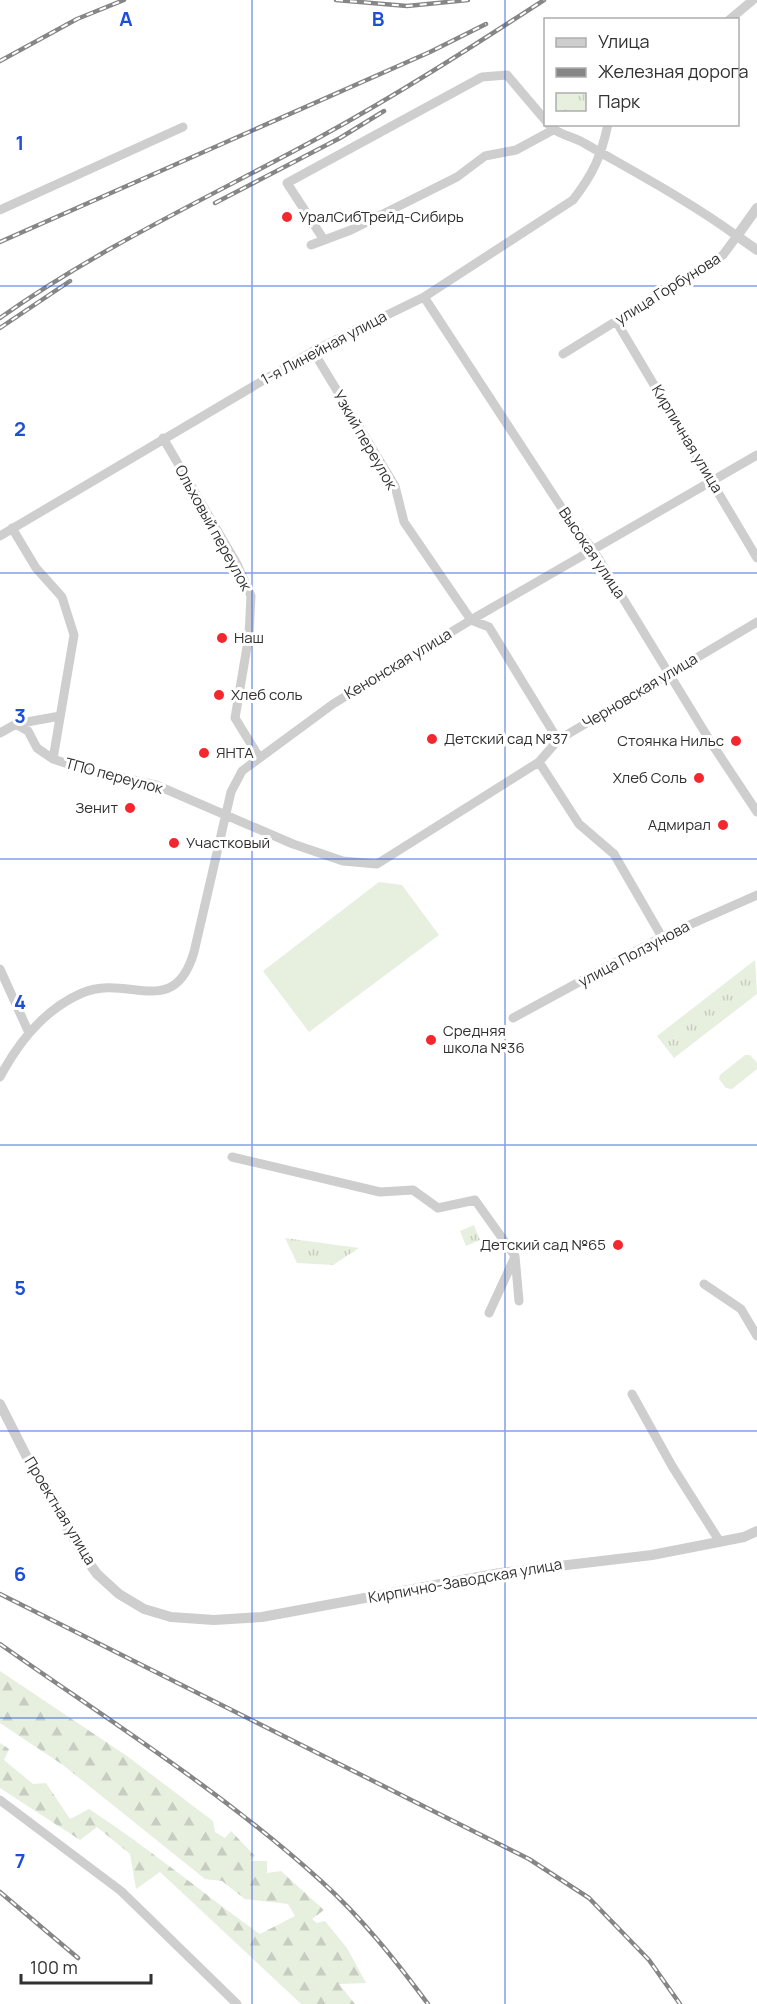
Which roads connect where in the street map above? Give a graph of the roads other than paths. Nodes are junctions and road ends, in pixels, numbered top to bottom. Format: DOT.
graph roads {
  1 [pos="753,0"];
  2 [pos="731,18"];
  3 [pos="544,119"];
  4 [pos="548,126"];
  5 [pos="551,126"];
  6 [pos="608,126"];
  7 [pos="183,127"];
  8 [pos="602,155"];
  9 [pos="757,208"];
  10 [pos="0,210"];
  11 [pos="737,236"];
  12 [pos="324,240"];
  13 [pos="311,245"];
  14 [pos="757,250"];
  15 [pos="424,297"];
  16 [pos="616,321"];
  17 [pos="313,351"];
  18 [pos="563,354"];
  19 [pos="163,438"];
  20 [pos="757,455"];
  21 [pos="712,480"];
  22 [pos="12,528"];
  23 [pos="0,536"];
  24 [pos="594,551"];
  25 [pos="757,558"];
  26 [pos="471,620"];
  27 [pos="757,622"];
  28 [pos="669,672"];
  29 [pos="60,716"];
  30 [pos="16,724"];
  31 [pos="0,733"];
  32 [pos="558,740"];
  33 [pos="259,757"];
  34 [pos="54,759"];
  35 [pos="539,762"];
  36 [pos="757,812"];
  37 [pos="225,814"];
  38 [pos="407,843"];
  39 [pos="757,895"];
  40 [pos="662,937"];
  41 [pos="0,969"];
  42 [pos="513,1018"];
  43 [pos="29,1033"];
  44 [pos="0,1077"];
  45 [pos="232,1156"];
  46 [pos="515,1256"];
  47 [pos="704,1284"];
  48 [pos="519,1301"];
  49 [pos="489,1313"];
  50 [pos="757,1336"];
  51 [pos="632,1394"];
  52 [pos="0,1404"];
  53 [pos="757,1530"];
  54 [pos="720,1542"];
  55 [pos="171,1617"];
  56 [pos="0,1800"];
  57 [pos="237,2004"];
  1 -- 2 [label="street"];
  3 -- 12 [label="street"];
  4 -- 12 [label="street"];
  5 -- 8 [label="street"];
  6 -- 8 [label="street, 1-я Линейная улица"];
  7 -- 10 [label="street"];
  8 -- 11 [label="street"];
  8 -- 15 [label="street, 1-я Линейная улица"];
  9 -- 11 [label="street, улица Горбунова"];
  11 -- 14 [label="street"];
  11 -- 16 [label="street, улица Горбунова"];
  12 -- 13 [label="street"];
  15 -- 17 [label="street, 1-я Линейная улица"];
  15 -- 24 [label="street, Высокая улица"];
  16 -- 18 [label="street, улица Горбунова"];
  16 -- 21 [label="street, Кирпичная улица"];
  17 -- 19 [label="street, 1-я Линейная улица"];
  17 -- 26 [label="street, Узкий переулок"];
  19 -- 22 [label="street, 1-я Линейная улица"];
  19 -- 33 [label="street, Ольховый переулок"];
  20 -- 21 [label="street, Кенонская улица"];
  21 -- 24 [label="street, Кенонская улица"];
  21 -- 25 [label="street, Кирпичная улица"];
  22 -- 23 [label="street, 1-я Линейная улица"];
  22 -- 29 [label="street, ТПО переулок"];
  24 -- 26 [label="street, Кенонская улица"];
  24 -- 28 [label="street, Высокая улица"];
  26 -- 32 [label="street"];
  26 -- 33 [label="street, Кенонская улица"];
  27 -- 28 [label="street, Черновская улица"];
  28 -- 32 [label="street, Черновская улица"];
  28 -- 36 [label="street, Высокая улица"];
  29 -- 30 [label="street"];
  29 -- 34 [label="street, ТПО переулок"];
  30 -- 31 [label="street"];
  30 -- 34 [label="street"];
  32 -- 35 [label="street, Черновская улица"];
  33 -- 37 [label="street, Кенонская улица"];
  34 -- 37 [label="street, ТПО переулок"];
  35 -- 38 [label="street, Черновская улица"];
  35 -- 40 [label="street"];
  37 -- 38 [label="street, ТПО переулок"];
  37 -- 43 [label="street, Кенонская улица"];
  39 -- 40 [label="street, улица Ползунова"];
  40 -- 42 [label="street, улица Ползунова"];
  41 -- 43 [label="street"];
  43 -- 44 [label="street"];
  45 -- 46 [label="street"];
  46 -- 48 [label="street"];
  46 -- 49 [label="street"];
  47 -- 50 [label="street"];
  51 -- 54 [label="street"];
  52 -- 55 [label="street, Проектная улица"];
  53 -- 54 [label="street, Кирпично-Заводская улица"];
  54 -- 55 [label="street, Кирпично-Заводская улица"];
  56 -- 57 [label="street"];
}
